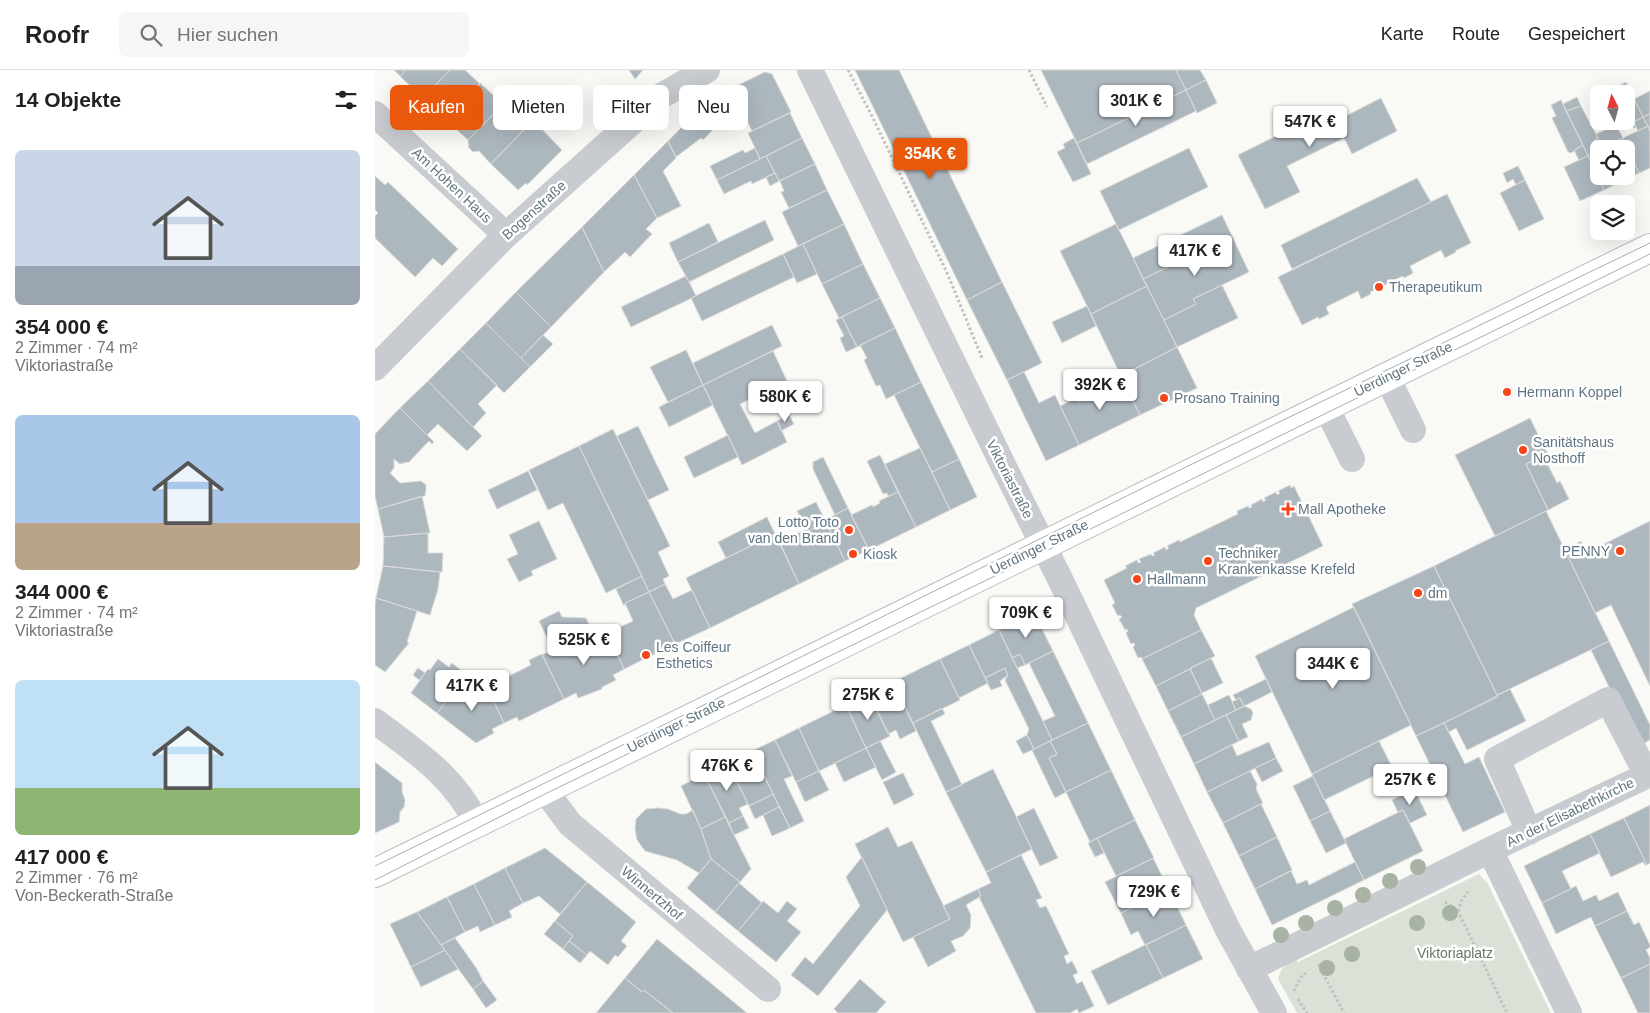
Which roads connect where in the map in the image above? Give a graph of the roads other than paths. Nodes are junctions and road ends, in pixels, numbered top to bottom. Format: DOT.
graph roads {
  1 [pos="707,70"];
  2 [pos="811,70"];
  3 [pos="375,114"];
  4 [pos="506,235"];
  5 [pos="1650,248"];
  6 [pos="375,368"];
  7 [pos="1387,377"];
  8 [pos="1326,407"];
  9 [pos="1413,430"];
  10 [pos="1352,459"];
  11 [pos="1044,545"];
  12 [pos="375,722"];
  13 [pos="1649,775"];
  14 [pos="545,790"];
  15 [pos="477,824"];
  16 [pos="1529,832"];
  17 [pos="1490,850"];
  18 [pos="375,873"];
  19 [pos="1249,969"];
  20 [pos="768,989"];
  21 [pos="1274,1013"];
  22 [pos="1569,1013"];
  1 -- 4 [label="street, Bogenstraße"];
  2 -- 11 [label="street, Viktoriastraße"];
  3 -- 4 [label="street, Am Hohen Haus"];
  4 -- 6 [label="street, Bogenstraße"];
  5 -- 7 [label="main road, Uerdinger Straße"];
  7 -- 8 [label="main road, Uerdinger Straße"];
  7 -- 9 [label="street"];
  8 -- 10 [label="street"];
  8 -- 11 [label="main road, Uerdinger Straße"];
  11 -- 14 [label="main road, Uerdinger Straße"];
  11 -- 19 [label="street, Viktoriastraße"];
  12 -- 15 [label="street"];
  13 -- 16 [label="street, An der Elisabethkirche"];
  13 -- 16 [label="street"];
  14 -- 15 [label="main road, Uerdinger Straße"];
  14 -- 20 [label="street, Winnertzhof"];
  15 -- 18 [label="main road, Uerdinger Straße"];
  16 -- 17 [label="street, An der Elisabethkirche"];
  17 -- 19 [label="street"];
  17 -- 22 [label="street"];
  19 -- 21 [label="street"];
}
